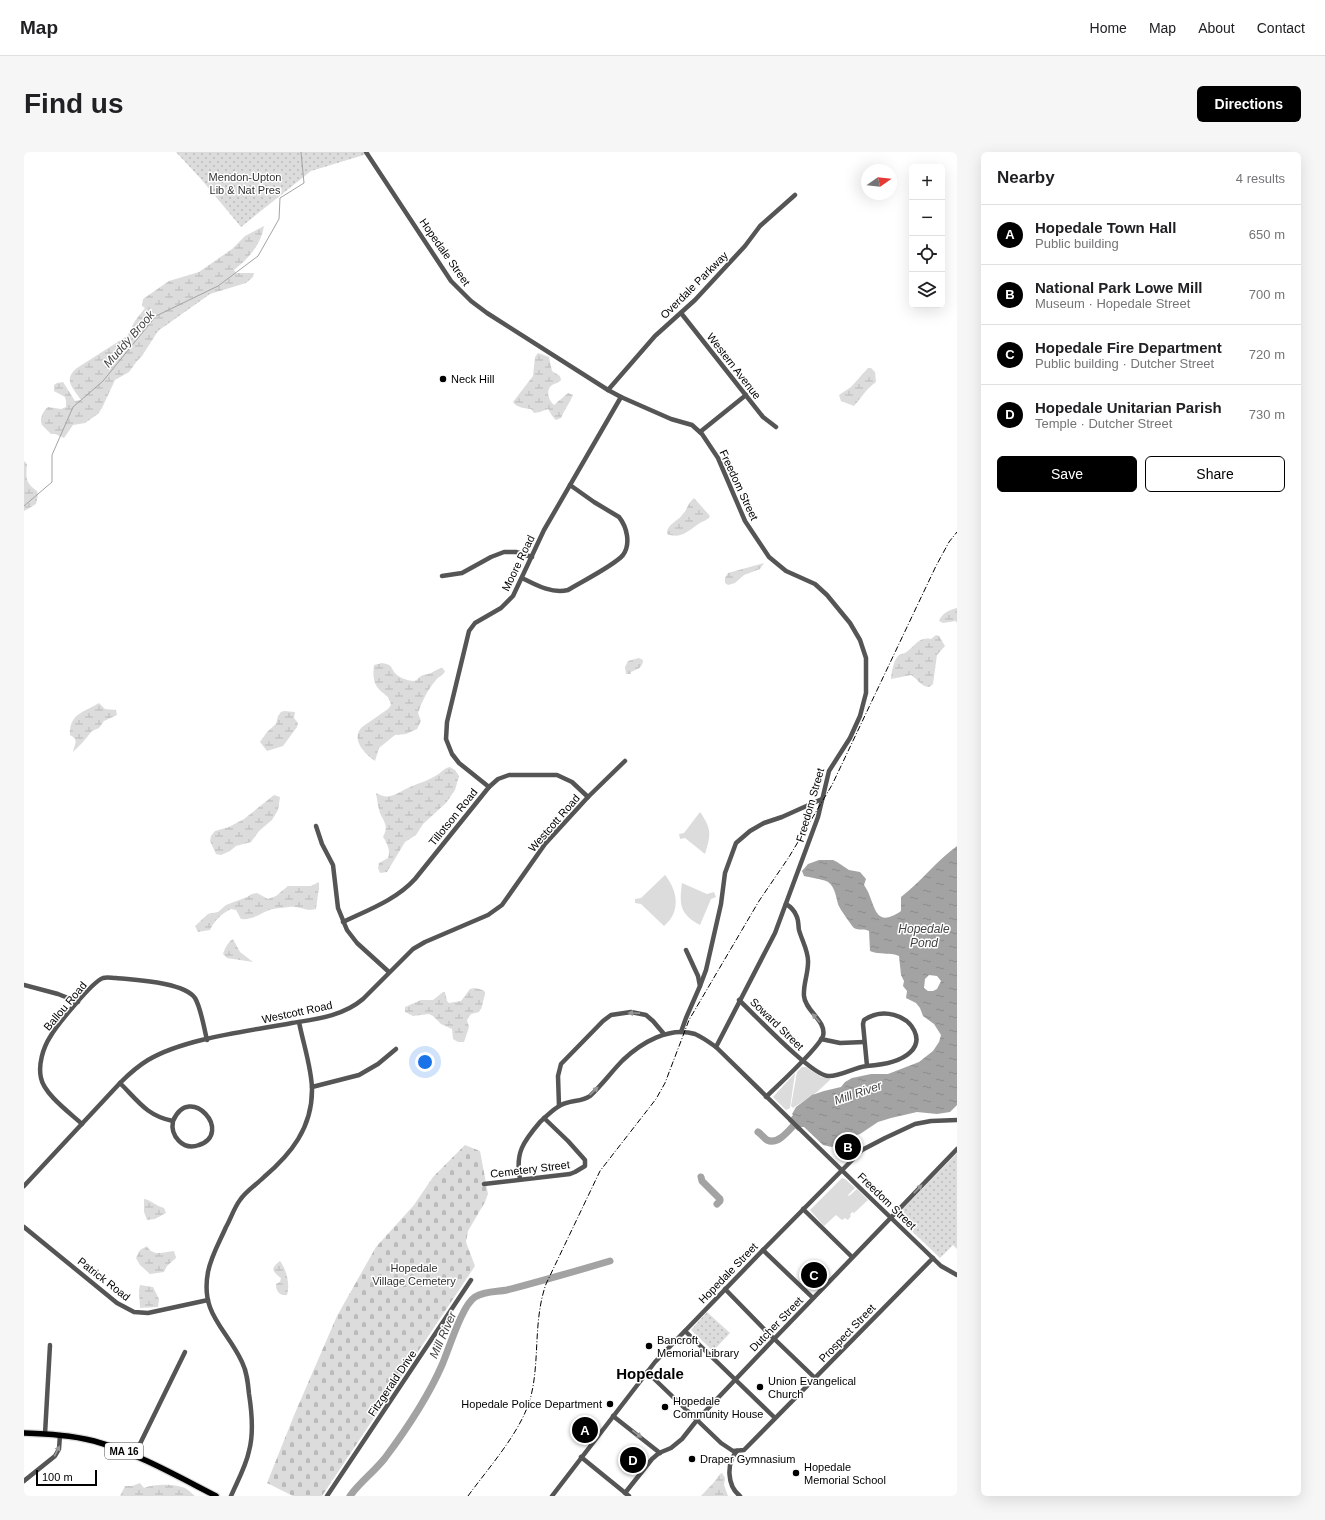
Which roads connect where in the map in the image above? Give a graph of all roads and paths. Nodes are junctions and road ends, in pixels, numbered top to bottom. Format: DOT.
graph roads {
  1 [pos="366,152"];
  2 [pos="795,195"];
  3 [pos="681,313"];
  4 [pos="571,367"];
  5 [pos="608,390"];
  6 [pos="746,395"];
  7 [pos="621,397"];
  8 [pos="776,427"];
  9 [pos="700,432"];
  10 [pos="570,485"];
  11 [pos="532,556"];
  12 [pos="442,576"];
  13 [pos="522,578"];
  14 [pos="625,761"];
  15 [pos="489,787"];
  16 [pos="588,797"];
  17 [pos="822,799"];
  18 [pos="316,826"];
  19 [pos="786,904"];
  20 [pos="343,922"];
  21 [pos="686,950"];
  22 [pos="389,972"];
  23 [pos="24,985"];
  24 [pos="700,986"];
  25 [pos="739,1000"];
  26 [pos="78,1002"];
  27 [pos="299,1022"];
  28 [pos="681,1032"];
  29 [pos="664,1034"];
  30 [pos="821,1039"];
  31 [pos="207,1040"];
  32 [pos="864,1042"];
  33 [pos="716,1047"];
  34 [pos="396,1049"];
  35 [pos="802,1061"];
  36 [pos="867,1066"];
  37 [pos="120,1082"];
  38 [pos="312,1087"];
  39 [pos="766,1097"];
  40 [pos="559,1106"];
  41 [pos="544,1118"];
  42 [pos="957,1120"];
  43 [pos="173,1121"];
  44 [pos="82,1124"];
  45 [pos="957,1149"];
  46 [pos="842,1170"];
  47 [pos="520,1180"];
  48 [pos="484,1184"];
  49 [pos="24,1186"];
  50 [pos="803,1209"];
  51 [pos="890,1217"];
  52 [pos="24,1227"];
  53 [pos="763,1250"];
  54 [pos="852,1257"];
  55 [pos="933,1258"];
  56 [pos="957,1276"];
  57 [pos="471,1280"];
  58 [pos="725,1290"];
  59 [pos="813,1298"];
  60 [pos="208,1300"];
  61 [pos="685,1331"];
  62 [pos="774,1339"];
  63 [pos="50,1345"];
  64 [pos="184,1352"];
  65 [pos="647,1372"];
  66 [pos="815,1378"];
  67 [pos="736,1380"];
  68 [pos="613,1416"];
  69 [pos="775,1418"];
  70 [pos="697,1420"];
  71 [pos="24,1433"];
  72 [pos="45,1434"];
  73 [pos="60,1435"];
  74 [pos="737,1451"];
  75 [pos="660,1453"];
  76 [pos="134,1456"];
  77 [pos="581,1457"];
  78 [pos="24,1481"];
  79 [pos="627,1495"];
  80 [pos="216,1496"];
  81 [pos="231,1496"];
  82 [pos="327,1496"];
  83 [pos="552,1496"];
  84 [pos="740,1496"];
  1 -- 4 [label="street, Hopedale Street"];
  2 -- 3 [label="street, Overdale Parkway"];
  3 -- 5 [label="street, Overdale Parkway"];
  3 -- 6 [label="street, Western Avenue"];
  4 -- 5 [label="street, Freedom Street"];
  5 -- 7 [label="street, Freedom Street"];
  6 -- 8 [label="street, Western Avenue"];
  6 -- 9 [label="street"];
  7 -- 9 [label="street, Freedom Street"];
  7 -- 10 [label="street, Moore Road"];
  9 -- 17 [label="street, Freedom Street"];
  10 -- 11 [label="street, Moore Road"];
  10 -- 13 [label="street"];
  11 -- 12 [label="street"];
  11 -- 13 [label="street, Moore Road"];
  13 -- 15 [label="street, Moore Road"];
  14 -- 16 [label="street, Westcott Road"];
  15 -- 16 [label="street, Tillotson Road"];
  15 -- 20 [label="street, Tillotson Road"];
  16 -- 22 [label="street, Westcott Road"];
  17 -- 19 [label="street, Freedom Street"];
  17 -- 24 [label="street"];
  18 -- 20 [label="street"];
  19 -- 25 [label="street, Freedom Street"];
  30 -- 19 [label="street, one-way"];
  20 -- 22 [label="street"];
  21 -- 24 [label="street"];
  22 -- 27 [label="street, Westcott Road"];
  23 -- 26 [label="street"];
  24 -- 28 [label="street"];
  25 -- 33 [label="street, Freedom Street"];
  25 -- 35 [label="street, Soward Street"];
  26 -- 31 [label="street, Ballou Road"];
  26 -- 44 [label="street, Ballou Road"];
  27 -- 31 [label="street, Westcott Road"];
  27 -- 38 [label="street"];
  28 -- 29 [label="street"];
  28 -- 33 [label="street"];
  40 -- 29 [label="street, one-way"];
  29 -- 40 [label="street, one-way"];
  30 -- 32 [label="street"];
  30 -- 35 [label="street"];
  31 -- 37 [label="street, Westcott Road"];
  32 -- 36 [label="street"];
  32 -- 36 [label="street"];
  33 -- 39 [label="street, Freedom Street"];
  34 -- 38 [label="street"];
  35 -- 36 [label="street, Soward Street"];
  35 -- 39 [label="street"];
  37 -- 43 [label="street"];
  37 -- 44 [label="street, Westcott Road"];
  38 -- 60 [label="street"];
  39 -- 46 [label="street, Freedom Street"];
  40 -- 41 [label="street"];
  41 -- 47 [label="street"];
  41 -- 47 [label="street, Cemetery Street"];
  42 -- 46 [label="street, Hopedale Street"];
  43 -- 43 [label="street"];
  44 -- 49 [label="street, Westcott Road"];
  51 -- 45 [label="street, Dutcher Street, one-way"];
  46 -- 50 [label="street, Hopedale Street"];
  46 -- 51 [label="street, Freedom Street"];
  47 -- 48 [label="street, Cemetery Street"];
  50 -- 53 [label="street, Hopedale Street"];
  50 -- 54 [label="street"];
  51 -- 54 [label="street, Dutcher Street"];
  51 -- 55 [label="street, Freedom Street"];
  52 -- 60 [label="street, Patrick Road"];
  53 -- 58 [label="street, Hopedale Street"];
  53 -- 59 [label="street"];
  54 -- 59 [label="street, Dutcher Street"];
  55 -- 56 [label="street, Freedom Street"];
  55 -- 66 [label="street, Prospect Street"];
  57 -- 82 [label="street, Fitzgerald Drive"];
  58 -- 61 [label="street, Hopedale Street"];
  58 -- 62 [label="street"];
  59 -- 62 [label="street, Dutcher Street"];
  60 -- 81 [label="street"];
  61 -- 65 [label="street, Hopedale Street"];
  61 -- 67 [label="street"];
  62 -- 66 [label="street"];
  62 -- 67 [label="street, Dutcher Street"];
  63 -- 72 [label="street"];
  64 -- 76 [label="street"];
  65 -- 68 [label="street, Hopedale Street"];
  65 -- 70 [label="street"];
  66 -- 69 [label="street, Prospect Street"];
  67 -- 69 [label="street"];
  67 -- 70 [label="street, Dutcher Street"];
  68 -- 75 [label="street, one-way"];
  68 -- 77 [label="street, Hopedale Street"];
  69 -- 74 [label="street, Prospect Street"];
  70 -- 74 [label="street"];
  70 -- 75 [label="street, Dutcher Street"];
  71 -- 72 [label="main road, MA 16"];
  72 -- 73 [label="main road, MA 16"];
  73 -- 76 [label="main road, MA 16"];
  78 -- 73 [label="street, one-way"];
  74 -- 84 [label="street"];
  75 -- 79 [label="street, Dutcher Street"];
  76 -- 80 [label="main road, MA 16"];
  77 -- 79 [label="street"];
  77 -- 83 [label="street, Hopedale Street"];
}
